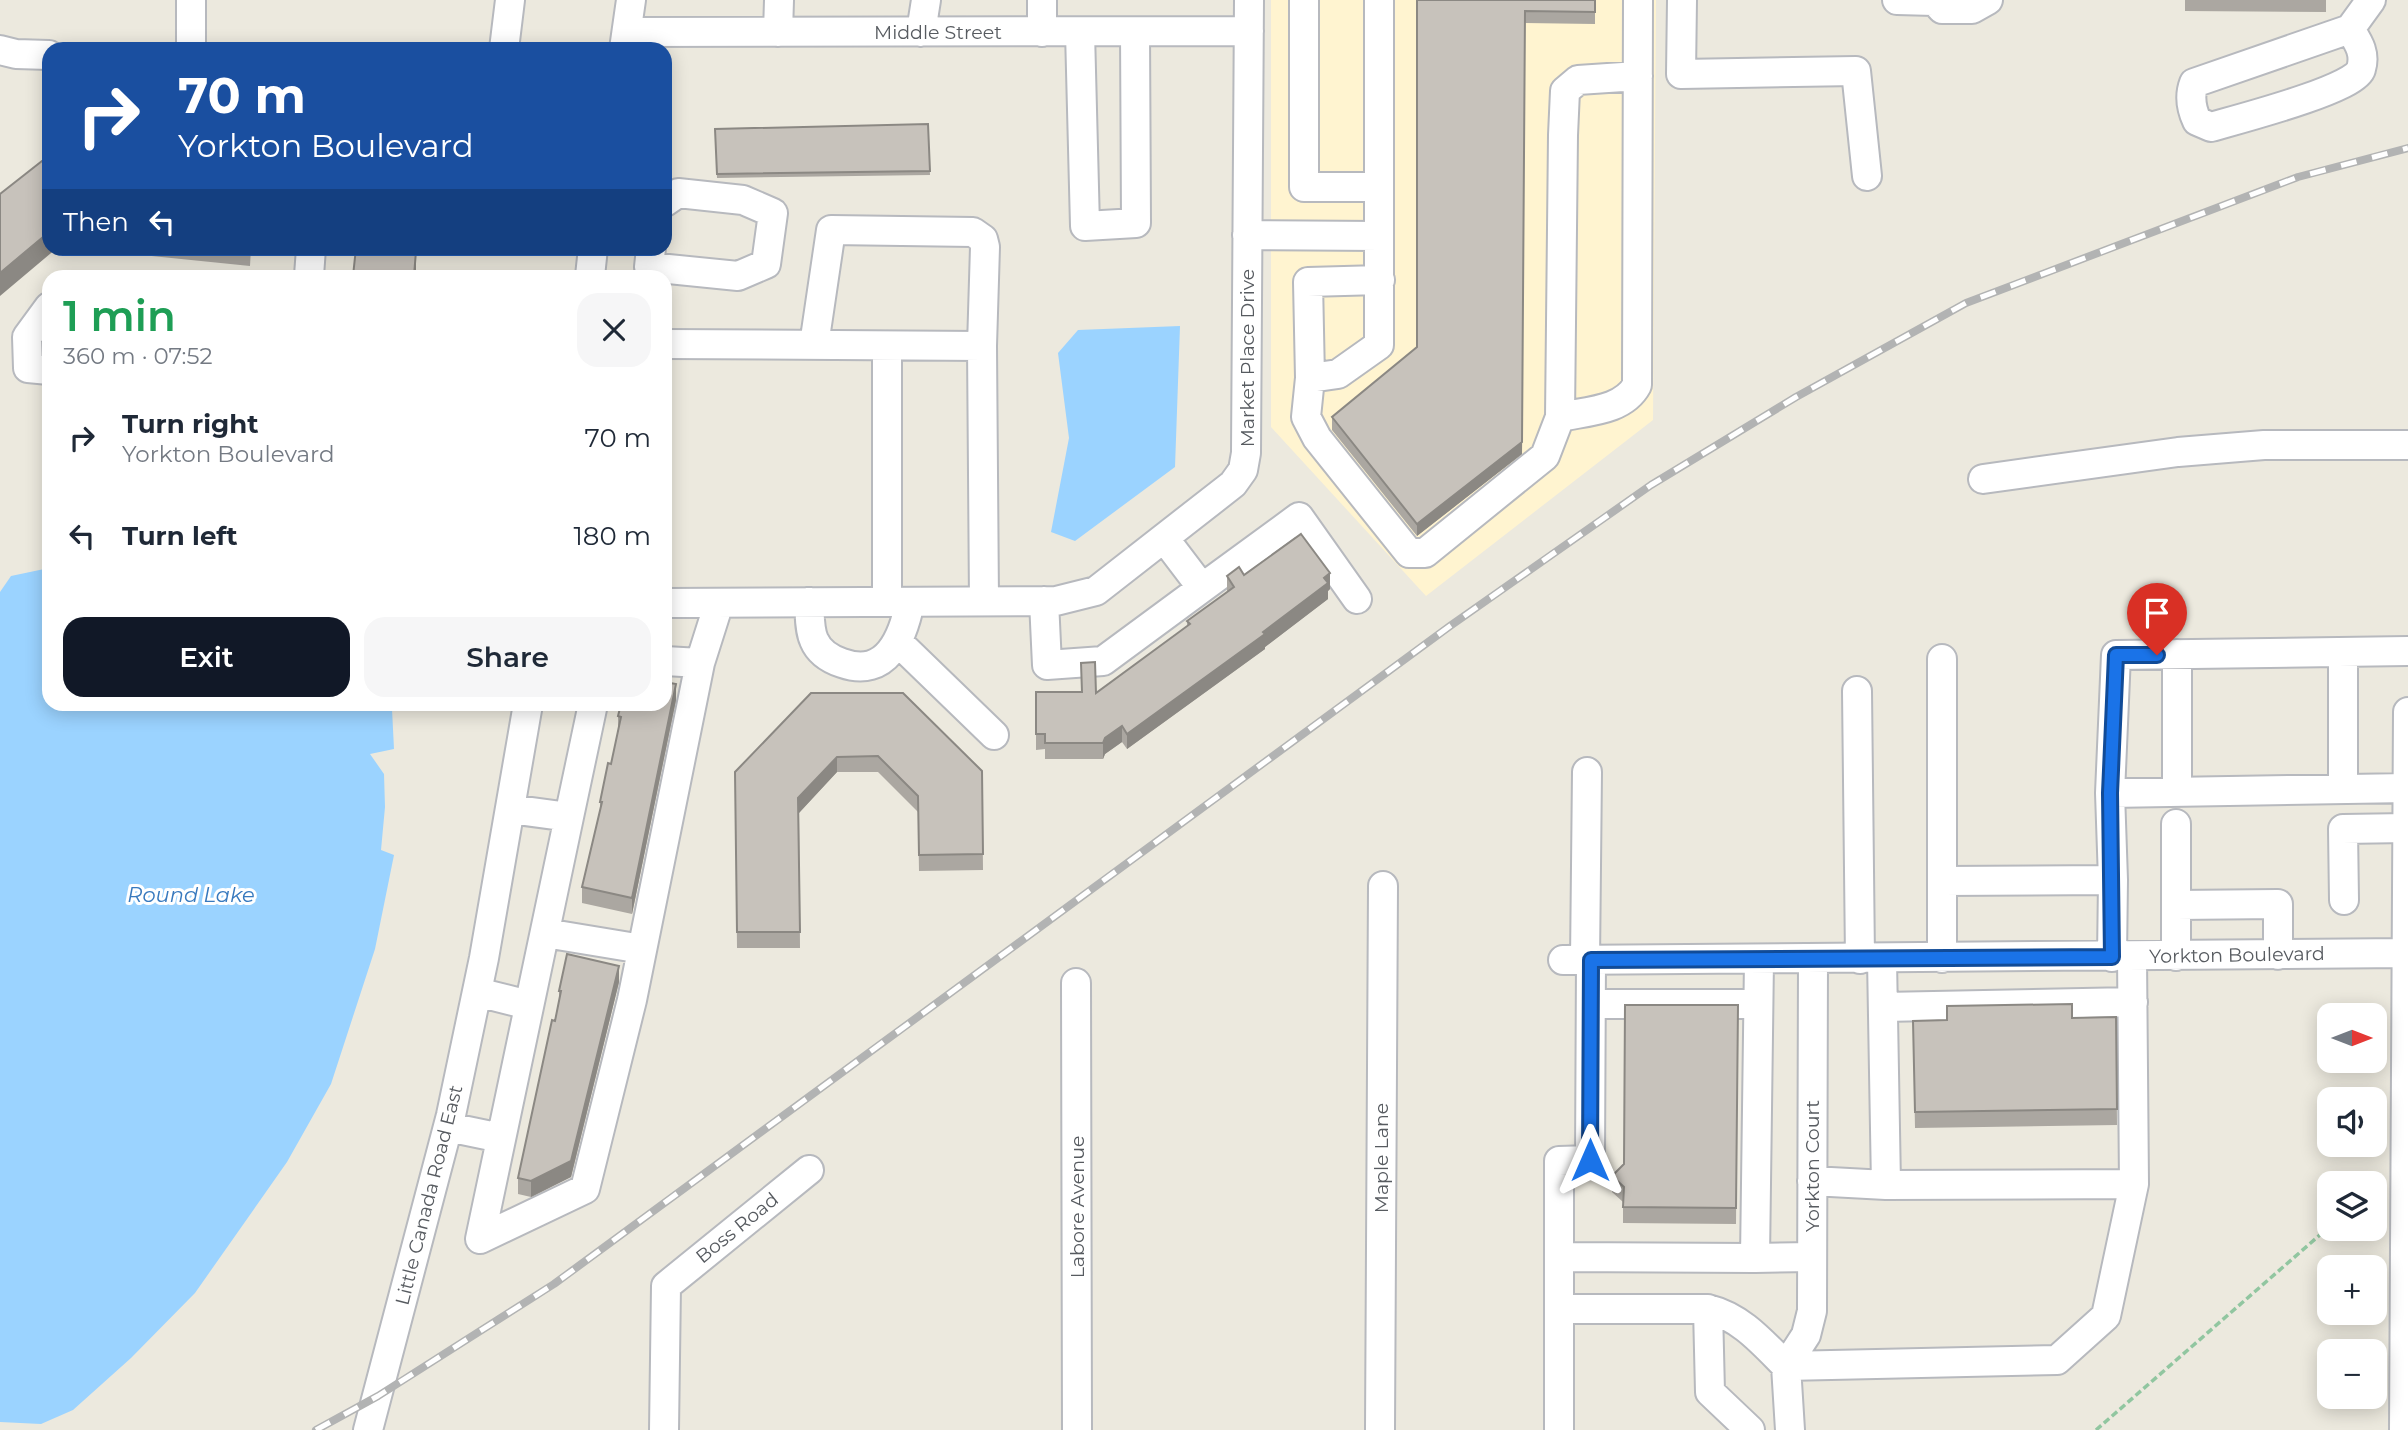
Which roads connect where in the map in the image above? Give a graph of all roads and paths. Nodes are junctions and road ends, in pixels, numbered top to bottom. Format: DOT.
graph roads {
  1 [pos="191,0"];
  2 [pos="510,0"];
  3 [pos="631,0"];
  4 [pos="779,0"];
  5 [pos="926,0"];
  6 [pos="1042,0"];
  7 [pos="1249,0"];
  8 [pos="1304,0"];
  9 [pos="1380,0"];
  10 [pos="1638,0"];
  11 [pos="1682,0"];
  12 [pos="1897,0"];
  13 [pos="1988,0"];
  14 [pos="2371,0"];
  15 [pos="1934,1"];
  16 [pos="2350,29"];
  17 [pos="1249,31"];
  18 [pos="778,32"];
  19 [pos="921,32"];
  20 [pos="1042,32"];
  21 [pos="1080,32"];
  22 [pos="1135,32"];
  23 [pos="626,41"];
  24 [pos="191,42"];
  25 [pos="505,42"];
  26 [pos="0,50"];
  27 [pos="42,55"];
  28 [pos="1638,76"];
  29 [pos="1867,176"];
  30 [pos="1379,187"];
  31 [pos="672,197"];
  32 [pos="1247,235"];
  33 [pos="1378,236"];
  34 [pos="650,256"];
  35 [pos="1380,280"];
  36 [pos="42,317"];
  37 [pos="672,344"];
  38 [pos="814,345"];
  39 [pos="887,346"];
  40 [pos="982,346"];
  41 [pos="42,369"];
  42 [pos="1310,378"];
  43 [pos="1560,416"];
  44 [pos="2408,445"];
  45 [pos="1983,479"];
  46 [pos="1164,538"];
  47 [pos="1202,588"];
  48 [pos="1357,599"];
  49 [pos="984,601"];
  50 [pos="1044,601"];
  51 [pos="809,602"];
  52 [pos="898,602"];
  53 [pos="672,603"];
  54 [pos="719,603"];
  55 [pos="898,642"];
  56 [pos="2408,651"];
  57 [pos="2343,652"];
  58 [pos="2177,654"];
  59 [pos="1942,659"];
  60 [pos="672,661"];
  61 [pos="700,663"];
  62 [pos="1857,691"];
  63 [pos="527,711"];
  64 [pos="592,711"];
  65 [pos="2408,712"];
  66 [pos="994,735"];
  67 [pos="1587,772"];
  68 [pos="2408,788"];
  69 [pos="2343,789"];
  70 [pos="2177,792"];
  71 [pos="2110,793"];
  72 [pos="510,808"];
  73 [pos="569,817"];
  74 [pos="2176,824"];
  75 [pos="2407,828"];
  76 [pos="2407,858"];
  77 [pos="2113,880"];
  78 [pos="1942,881"];
  79 [pos="1383,886"];
  80 [pos="2344,900"];
  81 [pos="2176,905"];
  82 [pos="545,933"];
  83 [pos="642,949"];
  84 [pos="2406,953"];
  85 [pos="2278,955"];
  86 [pos="2122,956"];
  87 [pos="2176,956"];
  88 [pos="1942,958"];
  89 [pos="1871,959"];
  90 [pos="1580,960"];
  91 [pos="1759,960"];
  92 [pos="1813,960"];
  93 [pos="1076,984"];
  94 [pos="477,992"];
  95 [pos="2133,1002"];
  96 [pos="1591,1004"];
  97 [pos="1758,1004"];
  98 [pos="529,1005"];
  99 [pos="1883,1007"];
  100 [pos="448,1127"];
  101 [pos="501,1138"];
  102 [pos="809,1171"];
  103 [pos="1812,1181"];
  104 [pos="2134,1184"];
  105 [pos="1886,1185"];
  106 [pos="2317,1237"];
  107 [pos="1559,1257"];
  108 [pos="1755,1258"];
  109 [pos="1812,1258"];
  110 [pos="1559,1309"];
  111 [pos="1708,1309"];
  112 [pos="1786,1366"];
  113 [pos="368,1430"];
  114 [pos="664,1430"];
  115 [pos="1077,1430"];
  116 [pos="1380,1430"];
  117 [pos="1559,1430"];
  118 [pos="1750,1430"];
  119 [pos="1790,1430"];
  120 [pos="2096,1430"];
  121 [pos="2404,1430"];
  1 -- 24 [label="street"];
  2 -- 25 [label="street"];
  3 -- 23 [label="street"];
  4 -- 18 [label="street"];
  5 -- 19 [label="street"];
  6 -- 20 [label="street"];
  7 -- 17 [label="street, Market Place Drive"];
  8 -- 30 [label="street"];
  9 -- 30 [label="street"];
  10 -- 28 [label="street"];
  11 -- 29 [label="street"];
  12 -- 15 [label="street"];
  13 -- 15 [label="street"];
  14 -- 16 [label="street"];
  16 -- 16 [label="street"];
  17 -- 22 [label="street, Middle Street"];
  17 -- 32 [label="street, Market Place Drive"];
  18 -- 19 [label="street, Middle Street"];
  18 -- 23 [label="street, Middle Street"];
  19 -- 20 [label="street, Middle Street"];
  20 -- 21 [label="street, Middle Street"];
  21 -- 22 [label="street, Middle Street"];
  21 -- 22 [label="street"];
  26 -- 27 [label="street"];
  28 -- 43 [label="street"];
  28 -- 43 [label="street"];
  30 -- 33 [label="street"];
  31 -- 34 [label="street"];
  32 -- 33 [label="street"];
  32 -- 46 [label="street, Market Place Drive"];
  33 -- 35 [label="street"];
  35 -- 42 [label="street"];
  35 -- 42 [label="street"];
  36 -- 41 [label="street"];
  37 -- 38 [label="street"];
  38 -- 39 [label="street"];
  38 -- 40 [label="street"];
  39 -- 40 [label="street"];
  39 -- 52 [label="street"];
  40 -- 49 [label="street"];
  42 -- 43 [label="street"];
  44 -- 45 [label="street"];
  46 -- 47 [label="street"];
  46 -- 50 [label="street, Market Place Drive"];
  47 -- 48 [label="street"];
  47 -- 50 [label="street"];
  49 -- 50 [label="street, Market Place Drive"];
  49 -- 52 [label="street, Market Place Drive"];
  51 -- 52 [label="street, Market Place Drive"];
  51 -- 54 [label="street, Market Place Drive"];
  51 -- 55 [label="street"];
  52 -- 55 [label="street"];
  53 -- 54 [label="street, Market Place Drive"];
  54 -- 61 [label="street"];
  55 -- 66 [label="street"];
  56 -- 57 [label="street"];
  57 -- 58 [label="street"];
  57 -- 69 [label="street"];
  58 -- 70 [label="street"];
  58 -- 71 [label="street"];
  59 -- 78 [label="street"];
  60 -- 61 [label="street"];
  61 -- 83 [label="street"];
  62 -- 89 [label="street"];
  63 -- 72 [label="street, Little Canada Road East"];
  64 -- 73 [label="street"];
  65 -- 68 [label="street"];
  67 -- 90 [label="street"];
  68 -- 69 [label="street"];
  68 -- 75 [label="street"];
  69 -- 70 [label="street"];
  70 -- 71 [label="street"];
  71 -- 77 [label="street"];
  72 -- 73 [label="street"];
  72 -- 94 [label="street, Little Canada Road East"];
  73 -- 82 [label="street"];
  74 -- 81 [label="street"];
  75 -- 76 [label="street"];
  75 -- 80 [label="street"];
  76 -- 84 [label="street"];
  77 -- 78 [label="street"];
  77 -- 86 [label="street"];
  78 -- 88 [label="street"];
  79 -- 116 [label="street, Maple Lane"];
  81 -- 85 [label="street"];
  81 -- 87 [label="street"];
  82 -- 83 [label="street"];
  82 -- 98 [label="street"];
  83 -- 101 [label="street"];
  84 -- 85 [label="street, Yorkton Boulevard"];
  84 -- 121 [label="street"];
  85 -- 87 [label="street, Yorkton Boulevard"];
  86 -- 87 [label="street, Yorkton Boulevard"];
  86 -- 88 [label="street, Yorkton Boulevard"];
  86 -- 95 [label="street"];
  88 -- 89 [label="street, Yorkton Boulevard"];
  89 -- 92 [label="street, Yorkton Boulevard"];
  89 -- 99 [label="street"];
  90 -- 91 [label="street, Yorkton Boulevard"];
  90 -- 96 [label="street"];
  91 -- 92 [label="street, Yorkton Boulevard"];
  91 -- 97 [label="street"];
  92 -- 103 [label="street, Yorkton Court"];
  93 -- 115 [label="street, Labore Avenue"];
  94 -- 98 [label="street"];
  94 -- 100 [label="street, Little Canada Road East"];
  95 -- 99 [label="street"];
  95 -- 104 [label="street"];
  96 -- 97 [label="street"];
  96 -- 107 [label="street"];
  97 -- 108 [label="street"];
  98 -- 101 [label="street"];
  99 -- 105 [label="street"];
  100 -- 101 [label="street"];
  100 -- 113 [label="street, Little Canada Road East"];
  102 -- 114 [label="street, Boss Road"];
  103 -- 105 [label="street"];
  103 -- 109 [label="street, Yorkton Court"];
  104 -- 105 [label="street"];
  104 -- 112 [label="street"];
  106 -- 120 [label="path"];
  107 -- 108 [label="street"];
  107 -- 110 [label="street"];
  108 -- 109 [label="street"];
  109 -- 112 [label="street, Yorkton Court"];
  110 -- 111 [label="street"];
  110 -- 117 [label="street"];
  111 -- 112 [label="street"];
  111 -- 118 [label="street"];
  112 -- 119 [label="street"];
}
